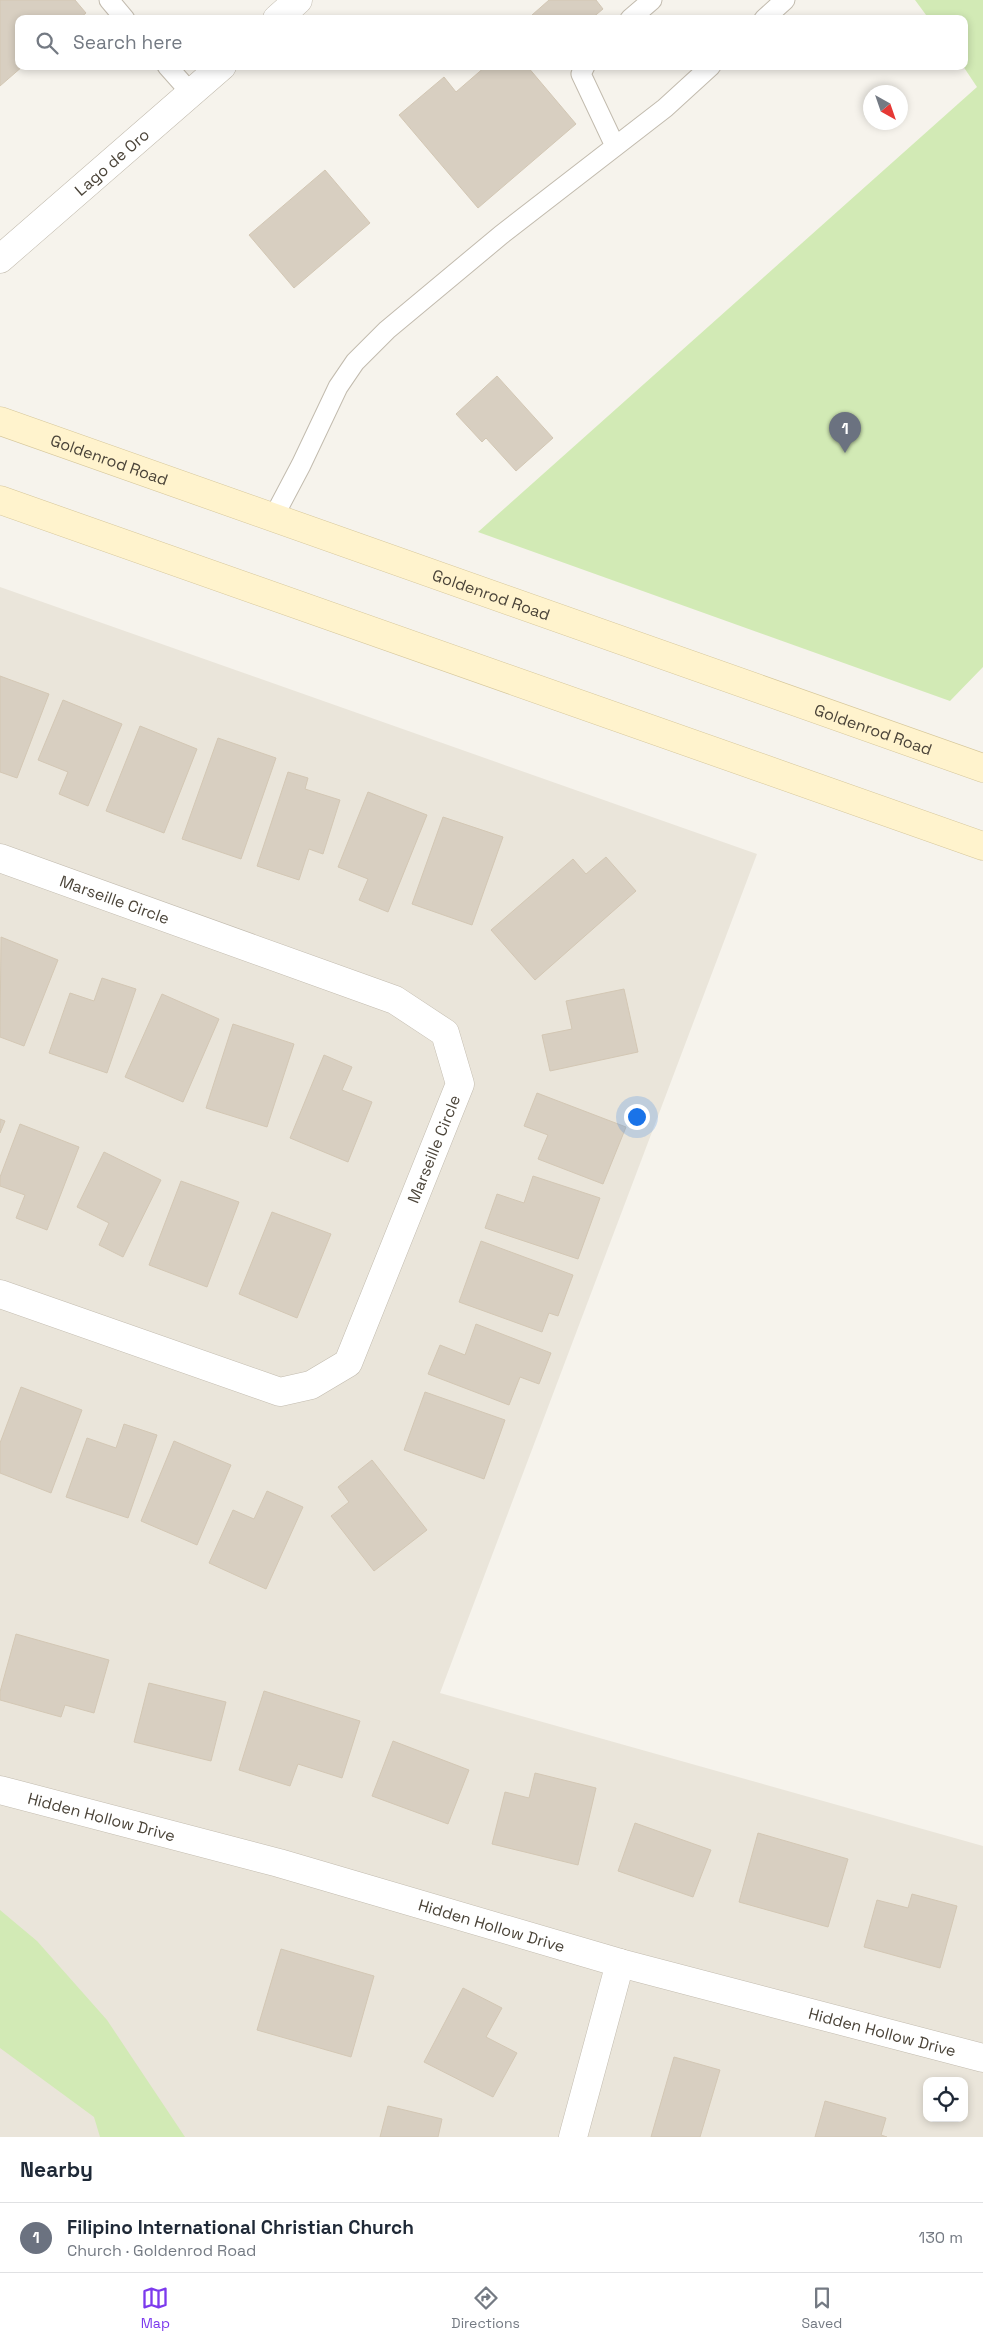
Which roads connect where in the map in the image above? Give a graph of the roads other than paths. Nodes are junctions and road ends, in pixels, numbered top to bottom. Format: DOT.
graph roads {
  1 [pos="109,0"];
  2 [pos="298,0"];
  3 [pos="652,0"];
  4 [pos="785,0"];
  5 [pos="122,15"];
  6 [pos="281,15"];
  7 [pos="635,15"];
  8 [pos="768,15"];
  9 [pos="170,70"];
  10 [pos="217,70"];
  11 [pos="583,70"];
  12 [pos="708,70"];
  13 [pos="190,93"];
  14 [pos="615,146"];
  15 [pos="0,258"];
  16 [pos="0,422"];
  17 [pos="0,500"];
  18 [pos="273,518"];
  19 [pos="983,768"];
  20 [pos="983,846"];
  21 [pos="0,858"];
  22 [pos="0,1294"];
  23 [pos="0,1790"];
  24 [pos="620,1963"];
  25 [pos="983,2058"];
  26 [pos="573,2137"];
  1 -- 5 [label="lane"];
  2 -- 6 [label="street"];
  3 -- 7 [label="lane"];
  4 -- 8 [label="lane"];
  9 -- 13 [label="lane"];
  10 -- 13 [label="street, Lago de Oro"];
  11 -- 14 [label="lane"];
  12 -- 14 [label="lane"];
  13 -- 15 [label="street, Lago de Oro"];
  14 -- 18 [label="lane"];
  16 -- 18 [label="main road, Goldenrod Road"];
  17 -- 20 [label="main road"];
  18 -- 19 [label="main road, Goldenrod Road"];
  21 -- 22 [label="street, Marseille Circle"];
  23 -- 24 [label="street, Hidden Hollow Drive"];
  24 -- 25 [label="street, Hidden Hollow Drive"];
  24 -- 26 [label="street"];
}
